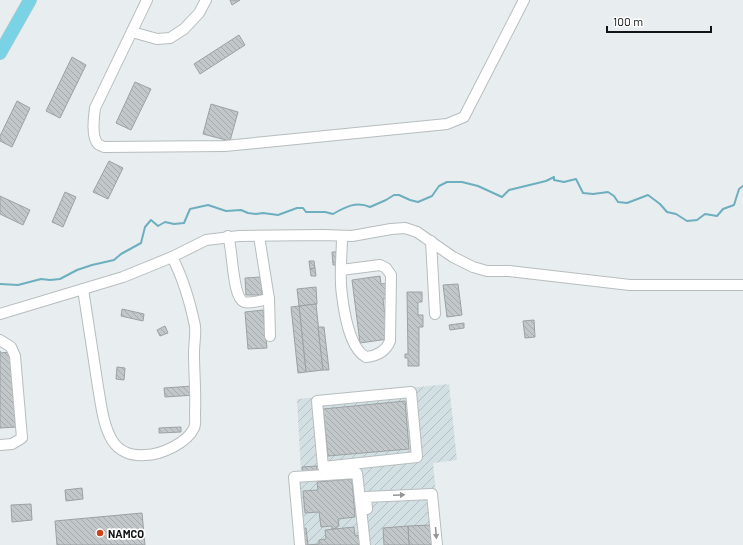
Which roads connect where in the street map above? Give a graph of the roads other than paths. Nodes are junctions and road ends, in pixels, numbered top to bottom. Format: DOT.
graph roads {
  1 [pos="30,0"];
  2 [pos="147,0"];
  3 [pos="206,0"];
  4 [pos="524,0"];
  5 [pos="17,25"];
  6 [pos="132,32"];
  7 [pos="0,53"];
  8 [pos="0,64"];
  9 [pos="228,236"];
  10 [pos="259,236"];
  11 [pos="342,236"];
  12 [pos="431,241"];
  13 [pos="172,257"];
  14 [pos="341,270"];
  15 [pos="743,285"];
  16 [pos="83,289"];
  17 [pos="269,299"];
  18 [pos="0,314"];
  19 [pos="435,314"];
  20 [pos="270,336"];
  21 [pos="0,340"];
  22 [pos="0,445"];
  23 [pos="358,463"];
  24 [pos="300,545"];
  25 [pos="366,545"];
  26 [pos="371,545"];
  27 [pos="437,545"];
  1 -- 5 [label="main road"];
  2 -- 6 [label="street"];
  3 -- 6 [label="street"];
  4 -- 6 [label="street"];
  5 -- 7 [label="main road"];
  5 -- 8 [label="main road"];
  9 -- 10 [label="street"];
  9 -- 13 [label="street"];
  9 -- 17 [label="street"];
  10 -- 11 [label="street"];
  10 -- 17 [label="street"];
  11 -- 12 [label="street"];
  11 -- 14 [label="street"];
  12 -- 15 [label="street"];
  12 -- 19 [label="street"];
  13 -- 16 [label="street"];
  13 -- 16 [label="street"];
  14 -- 14 [label="street"];
  16 -- 18 [label="street"];
  17 -- 20 [label="street"];
  21 -- 22 [label="street"];
  23 -- 23 [label="street"];
  23 -- 25 [label="street"];
  24 -- 25 [label="street"];
  26 -- 27 [label="street, one-way"];
}
